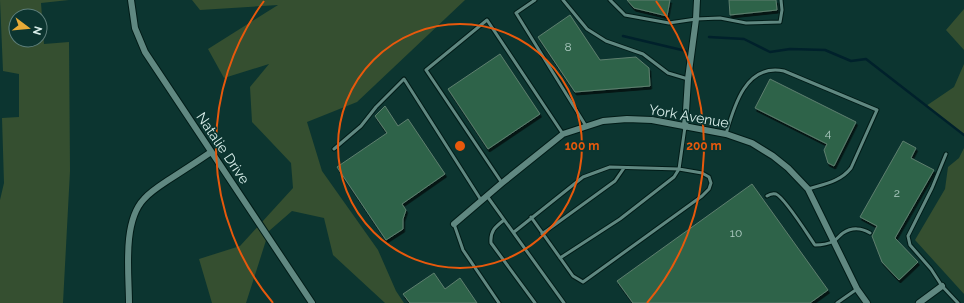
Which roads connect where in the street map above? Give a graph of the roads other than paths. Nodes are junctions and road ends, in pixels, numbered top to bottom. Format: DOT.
graph roads {
  1 [pos="131,0"];
  2 [pos="535,0"];
  3 [pos="563,0"];
  4 [pos="610,0"];
  5 [pos="697,0"];
  6 [pos="781,0"];
  7 [pos="696,19"];
  8 [pos="688,79"];
  9 [pos="586,126"];
  10 [pos="685,127"];
  11 [pos="563,134"];
  12 [pos="726,134"];
  13 [pos="334,149"];
  14 [pos="211,152"];
  15 [pos="946,154"];
  16 [pos="624,168"];
  17 [pos="679,169"];
  18 [pos="502,183"];
  19 [pos="808,189"];
  20 [pos="487,196"];
  21 [pos="767,196"];
  22 [pos="481,200"];
  23 [pos="531,217"];
  24 [pos="504,220"];
  25 [pos="454,224"];
  26 [pos="514,232"];
  27 [pos="870,233"];
  28 [pos="542,234"];
  29 [pos="833,241"];
  30 [pos="560,258"];
  31 [pos="942,286"];
  32 [pos="857,289"];
  33 [pos="130,303"];
  34 [pos="312,303"];
  35 [pos="499,303"];
  36 [pos="535,303"];
  37 [pos="564,303"];
  38 [pos="837,303"];
  39 [pos="867,303"];
  40 [pos="919,303"];
  41 [pos="958,303"];
  1 -- 14 [label="street, Natalie Drive"];
  2 -- 9 [label="lane"];
  3 -- 8 [label="lane"];
  4 -- 7 [label="lane"];
  5 -- 7 [label="street"];
  6 -- 7 [label="lane"];
  7 -- 8 [label="street"];
  8 -- 10 [label="street"];
  9 -- 10 [label="street, York Avenue"];
  9 -- 11 [label="street, York Avenue"];
  10 -- 12 [label="street, York Avenue"];
  10 -- 17 [label="lane"];
  11 -- 18 [label="street, York Avenue"];
  11 -- 18 [label="lane"];
  12 -- 19 [label="street, York Avenue"];
  12 -- 19 [label="lane"];
  13 -- 22 [label="lane"];
  14 -- 33 [label="street"];
  14 -- 34 [label="street, Natalie Drive"];
  15 -- 31 [label="lane"];
  16 -- 17 [label="lane"];
  16 -- 23 [label="lane"];
  16 -- 28 [label="lane"];
  17 -- 30 [label="lane"];
  17 -- 30 [label="lane"];
  18 -- 20 [label="street, York Avenue"];
  19 -- 29 [label="street, York Avenue"];
  20 -- 22 [label="street, York Avenue"];
  20 -- 24 [label="lane"];
  21 -- 29 [label="lane"];
  22 -- 25 [label="street, York Avenue"];
  23 -- 26 [label="lane"];
  23 -- 28 [label="lane"];
  24 -- 26 [label="lane"];
  24 -- 36 [label="lane"];
  25 -- 35 [label="lane"];
  26 -- 37 [label="lane"];
  27 -- 29 [label="lane"];
  28 -- 30 [label="lane"];
  29 -- 32 [label="street, York Avenue"];
  31 -- 40 [label="street"];
  31 -- 41 [label="lane"];
  32 -- 38 [label="lane"];
  32 -- 39 [label="street, York Avenue"];
}
